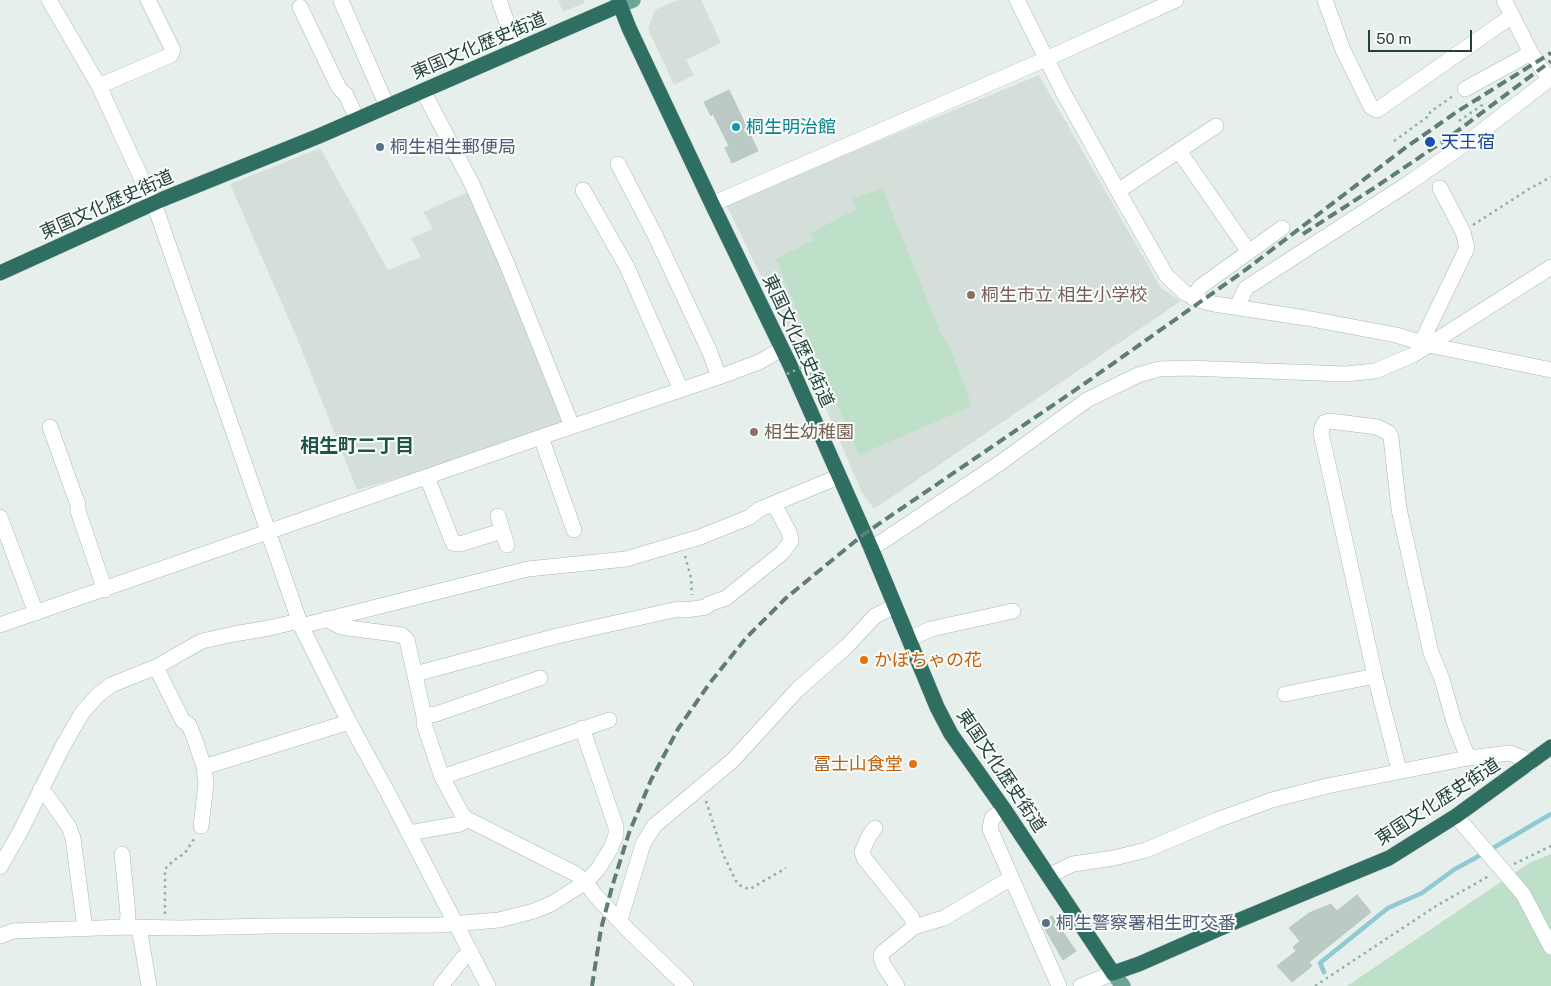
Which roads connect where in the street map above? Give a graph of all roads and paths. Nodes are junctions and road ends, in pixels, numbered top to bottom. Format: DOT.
graph roads {
  1 [pos="49,0"];
  2 [pos="148,0"];
  3 [pos="499,0"];
  4 [pos="1017,0"];
  5 [pos="1176,0"];
  6 [pos="1325,0"];
  7 [pos="1504,0"];
  8 [pos="341,1"];
  9 [pos="624,2"];
  10 [pos="300,7"];
  11 [pos="1512,16"];
  12 [pos="517,51"];
  13 [pos="1531,53"];
  14 [pos="1046,59"];
  15 [pos="1550,78"];
  16 [pos="100,86"];
  17 [pos="1465,89"];
  18 [pos="423,91"];
  19 [pos="387,106"];
  20 [pos="356,120"];
  21 [pos="1216,126"];
  22 [pos="1394,141"];
  23 [pos="1178,151"];
  24 [pos="618,164"];
  25 [pos="1551,177"];
  26 [pos="1440,188"];
  27 [pos="583,190"];
  28 [pos="1118,192"];
  29 [pos="153,204"];
  30 [pos="712,204"];
  31 [pos="1488,215"];
  32 [pos="1282,228"];
  33 [pos="1249,252"];
  34 [pos="1551,267"];
  35 [pos="0,273"];
  36 [pos="1197,299"];
  37 [pos="1238,307"];
  38 [pos="1425,344"];
  39 [pos="782,349"];
  40 [pos="811,365"];
  41 [pos="1551,370"];
  42 [pos="787,374"];
  43 [pos="719,377"];
  44 [pos="681,390"];
  45 [pos="572,426"];
  46 [pos="50,427"];
  47 [pos="541,437"];
  48 [pos="838,477"];
  49 [pos="427,478"];
  50 [pos="774,504"];
  51 [pos="0,517"];
  52 [pos="502,530"];
  53 [pos="574,530"];
  54 [pos="269,533"];
  55 [pos="681,543"];
  56 [pos="871,548"];
  57 [pos="105,590"];
  58 [pos="709,604"];
  59 [pos="895,606"];
  60 [pos="1013,612"];
  61 [pos="36,613"];
  62 [pos="326,619"];
  63 [pos="300,623"];
  64 [pos="0,625"];
  65 [pos="908,638"];
  66 [pos="156,667"];
  67 [pos="416,674"];
  68 [pos="1375,676"];
  69 [pos="540,678"];
  70 [pos="1285,694"];
  71 [pos="424,716"];
  72 [pos="610,720"];
  73 [pos="349,722"];
  74 [pos="582,728"];
  75 [pos="1551,747"];
  76 [pos="1468,758"];
  77 [pos="1528,765"];
  78 [pos="204,767"];
  79 [pos="1399,770"];
  80 [pos="442,777"];
  81 [pos="698,788"];
  82 [pos="40,790"];
  83 [pos="1004,809"];
  84 [pos="1456,816"];
  85 [pos="467,819"];
  86 [pos="201,826"];
  87 [pos="875,828"];
  88 [pos="409,833"];
  89 [pos="1551,846"];
  90 [pos="122,854"];
  91 [pos="0,867"];
  92 [pos="786,868"];
  93 [pos="1501,870"];
  94 [pos="1048,876"];
  95 [pos="1011,878"];
  96 [pos="586,882"];
  97 [pos="620,920"];
  98 [pos="456,924"];
  99 [pos="133,927"];
  100 [pos="914,927"];
  101 [pos="165,928"];
  102 [pos="85,929"];
  103 [pos="0,936"];
  104 [pos="1551,947"];
  105 [pos="470,952"];
  106 [pos="1113,973"];
  107 [pos="148,986"];
  108 [pos="441,986"];
  109 [pos="488,986"];
  110 [pos="686,986"];
  111 [pos="897,986"];
  112 [pos="1059,986"];
  113 [pos="1081,986"];
  114 [pos="1123,986"];
  115 [pos="1315,986"];
  1 -- 16 [label="street"];
  2 -- 16 [label="street"];
  3 -- 12 [label="street"];
  4 -- 14 [label="street"];
  5 -- 14 [label="street"];
  6 -- 11 [label="street"];
  7 -- 11 [label="street"];
  8 -- 19 [label="street"];
  9 -- 12 [label="highway, 東国文化歴史街道"];
  9 -- 30 [label="highway, 東国文化歴史街道"];
  10 -- 20 [label="street"];
  11 -- 13 [label="street"];
  12 -- 18 [label="highway, 東国文化歴史街道"];
  13 -- 15 [label="street"];
  13 -- 17 [label="street"];
  14 -- 28 [label="street"];
  14 -- 30 [label="street"];
  15 -- 37 [label="street"];
  16 -- 29 [label="street"];
  17 -- 22 [label="path"];
  18 -- 19 [label="highway, 東国文化歴史街道"];
  18 -- 45 [label="street"];
  19 -- 20 [label="highway, 東国文化歴史街道"];
  20 -- 29 [label="highway, 東国文化歴史街道"];
  21 -- 23 [label="street"];
  23 -- 28 [label="street"];
  23 -- 33 [label="street"];
  24 -- 43 [label="street"];
  25 -- 31 [label="path"];
  26 -- 38 [label="street"];
  27 -- 44 [label="street"];
  28 -- 36 [label="street"];
  29 -- 35 [label="highway, 東国文化歴史街道"];
  29 -- 54 [label="street"];
  30 -- 39 [label="highway, 東国文化歴史街道"];
  32 -- 33 [label="street"];
  33 -- 36 [label="street"];
  34 -- 38 [label="street"];
  36 -- 37 [label="street"];
  37 -- 38 [label="street"];
  38 -- 41 [label="street"];
  38 -- 56 [label="street"];
  39 -- 43 [label="street"];
  39 -- 48 [label="highway, 東国文化歴史街道"];
  40 -- 42 [label="path, bridge"];
  43 -- 44 [label="street"];
  44 -- 45 [label="street"];
  45 -- 47 [label="street"];
  46 -- 57 [label="street"];
  47 -- 49 [label="street"];
  47 -- 53 [label="street"];
  48 -- 50 [label="street"];
  48 -- 56 [label="highway, 東国文化歴史街道"];
  49 -- 52 [label="street"];
  49 -- 54 [label="street"];
  50 -- 55 [label="street"];
  50 -- 58 [label="street"];
  51 -- 61 [label="street"];
  54 -- 57 [label="street"];
  54 -- 63 [label="street"];
  55 -- 58 [label="path"];
  55 -- 62 [label="street"];
  56 -- 59 [label="highway, 東国文化歴史街道"];
  57 -- 61 [label="street"];
  58 -- 67 [label="street"];
  59 -- 65 [label="highway, 東国文化歴史街道"];
  59 -- 81 [label="street"];
  60 -- 65 [label="street"];
  61 -- 64 [label="street"];
  62 -- 63 [label="street"];
  62 -- 67 [label="street"];
  63 -- 66 [label="street"];
  63 -- 73 [label="street"];
  65 -- 83 [label="highway, 東国文化歴史街道"];
  66 -- 78 [label="street"];
  66 -- 82 [label="street"];
  67 -- 71 [label="street"];
  68 -- 70 [label="street"];
  68 -- 76 [label="street"];
  68 -- 79 [label="street"];
  69 -- 71 [label="street"];
  71 -- 80 [label="street"];
  72 -- 74 [label="street"];
  73 -- 78 [label="street"];
  73 -- 88 [label="street"];
  74 -- 80 [label="street"];
  74 -- 96 [label="street"];
  75 -- 77 [label="highway, 東国文化歴史街道"];
  76 -- 77 [label="street"];
  76 -- 79 [label="street"];
  77 -- 84 [label="highway, 東国文化歴史街道"];
  78 -- 86 [label="street"];
  79 -- 94 [label="street"];
  80 -- 85 [label="street"];
  81 -- 92 [label="path"];
  81 -- 97 [label="street"];
  82 -- 91 [label="street"];
  82 -- 102 [label="street"];
  83 -- 94 [label="highway, 東国文化歴史街道"];
  83 -- 95 [label="street"];
  84 -- 93 [label="street"];
  84 -- 106 [label="highway, 東国文化歴史街道"];
  85 -- 88 [label="street"];
  85 -- 96 [label="street"];
  86 -- 101 [label="path"];
  87 -- 100 [label="street"];
  88 -- 98 [label="street"];
  89 -- 93 [label="path"];
  90 -- 99 [label="street"];
  93 -- 104 [label="street"];
  93 -- 115 [label="path"];
  94 -- 106 [label="highway, 東国文化歴史街道"];
  95 -- 100 [label="street"];
  95 -- 112 [label="street"];
  96 -- 97 [label="street"];
  96 -- 98 [label="street"];
  97 -- 110 [label="street"];
  98 -- 101 [label="street"];
  98 -- 105 [label="street"];
  99 -- 101 [label="street"];
  99 -- 102 [label="street"];
  99 -- 107 [label="street"];
  100 -- 111 [label="street"];
  102 -- 103 [label="street"];
  105 -- 108 [label="street"];
  105 -- 109 [label="street"];
  106 -- 113 [label="street"];
  106 -- 114 [label="main road"];
}
